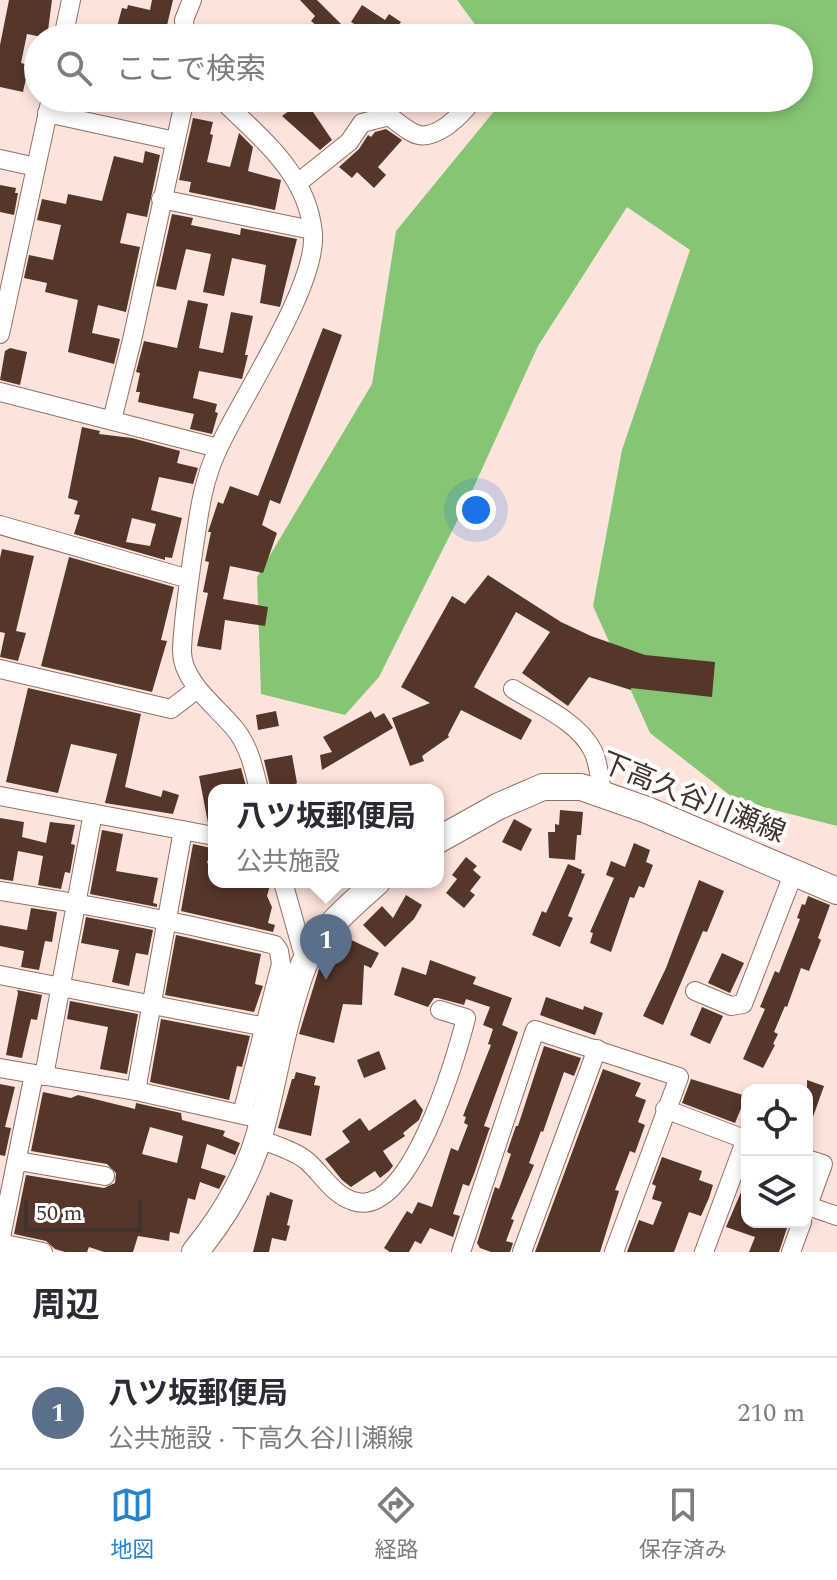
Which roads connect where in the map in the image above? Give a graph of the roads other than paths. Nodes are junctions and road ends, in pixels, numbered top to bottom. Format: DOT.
graph roads {
  1 [pos="71,0"];
  2 [pos="192,0"];
  3 [pos="66,24"];
  4 [pos="184,24"];
  5 [pos="48,112"];
  6 [pos="71,112"];
  7 [pos="182,112"];
  8 [pos="234,112"];
  9 [pos="464,112"];
  10 [pos="175,141"];
  11 [pos="0,159"];
  12 [pos="36,167"];
  13 [pos="299,182"];
  14 [pos="161,199"];
  15 [pos="312,230"];
  16 [pos="0,334"];
  17 [pos="0,392"];
  18 [pos="112,420"];
  19 [pos="218,448"];
  20 [pos="0,525"];
  21 [pos="189,579"];
  22 [pos="0,669"];
  23 [pos="197,689"];
  24 [pos="513,689"];
  25 [pos="258,784"];
  26 [pos="602,794"];
  27 [pos="0,796"];
  28 [pos="93,813"];
  29 [pos="183,830"];
  30 [pos="208,835"];
  31 [pos="444,837"];
  32 [pos="794,872"];
  33 [pos="285,888"];
  34 [pos="370,888"];
  35 [pos="0,891"];
  36 [pos="837,891"];
  37 [pos="77,902"];
  38 [pos="168,919"];
  39 [pos="305,960"];
  40 [pos="0,975"];
  41 [pos="61,987"];
  42 [pos="695,991"];
  43 [pos="151,1004"];
  44 [pos="440,1010"];
  45 [pos="274,1029"];
  46 [pos="597,1049"];
  47 [pos="0,1068"];
  48 [pos="39,1075"];
  49 [pos="136,1091"];
  50 [pos="665,1109"];
  51 [pos="254,1124"];
  52 [pos="741,1138"];
  53 [pos="741,1156"];
  54 [pos="18,1161"];
  55 [pos="813,1161"];
  56 [pos="105,1176"];
  57 [pos="813,1191"];
  58 [pos="813,1209"];
  59 [pos="837,1216"];
  60 [pos="800,1228"];
  61 [pos="0,1242"];
  62 [pos="43,1252"];
  63 [pos="195,1252"];
  64 [pos="461,1252"];
  65 [pos="522,1252"];
  66 [pos="614,1252"];
  67 [pos="704,1252"];
  68 [pos="791,1252"];
  1 -- 3 [label="street"];
  2 -- 4 [label="street"];
  5 -- 12 [label="street"];
  6 -- 10 [label="street"];
  7 -- 10 [label="street"];
  8 -- 13 [label="street"];
  9 -- 13 [label="street"];
  10 -- 14 [label="street"];
  11 -- 12 [label="street"];
  12 -- 16 [label="street"];
  13 -- 15 [label="street"];
  14 -- 15 [label="street"];
  14 -- 18 [label="street"];
  15 -- 19 [label="street"];
  17 -- 18 [label="street"];
  18 -- 19 [label="street"];
  19 -- 21 [label="street"];
  20 -- 21 [label="street"];
  21 -- 23 [label="street"];
  22 -- 23 [label="street"];
  23 -- 25 [label="street"];
  24 -- 26 [label="street"];
  26 -- 31 [label="main road, 下高久谷川瀬線"];
  26 -- 32 [label="main road, 下高久谷川瀬線"];
  27 -- 28 [label="street"];
  28 -- 29 [label="street"];
  28 -- 37 [label="street"];
  29 -- 30 [label="street"];
  29 -- 38 [label="street"];
  32 -- 36 [label="main road, 下高久谷川瀬線"];
  32 -- 42 [label="street"];
  33 -- 39 [label="street"];
  34 -- 39 [label="main road"];
  35 -- 37 [label="street"];
  37 -- 38 [label="street"];
  37 -- 41 [label="street"];
  38 -- 43 [label="street"];
  38 -- 45 [label="street"];
  39 -- 45 [label="main road"];
  40 -- 41 [label="street"];
  41 -- 43 [label="street"];
  41 -- 48 [label="street"];
  43 -- 45 [label="street"];
  43 -- 49 [label="street"];
  44 -- 51 [label="street"];
  45 -- 51 [label="main road"];
  46 -- 50 [label="street"];
  46 -- 64 [label="street"];
  46 -- 65 [label="street"];
  47 -- 48 [label="street"];
  48 -- 49 [label="street"];
  48 -- 54 [label="street"];
  49 -- 51 [label="street"];
  50 -- 52 [label="street"];
  50 -- 66 [label="street"];
  51 -- 63 [label="main road"];
  53 -- 67 [label="street"];
  54 -- 56 [label="street"];
  54 -- 61 [label="street"];
  55 -- 57 [label="street"];
  58 -- 59 [label="street"];
  60 -- 68 [label="street"];
  61 -- 62 [label="street"];
}
